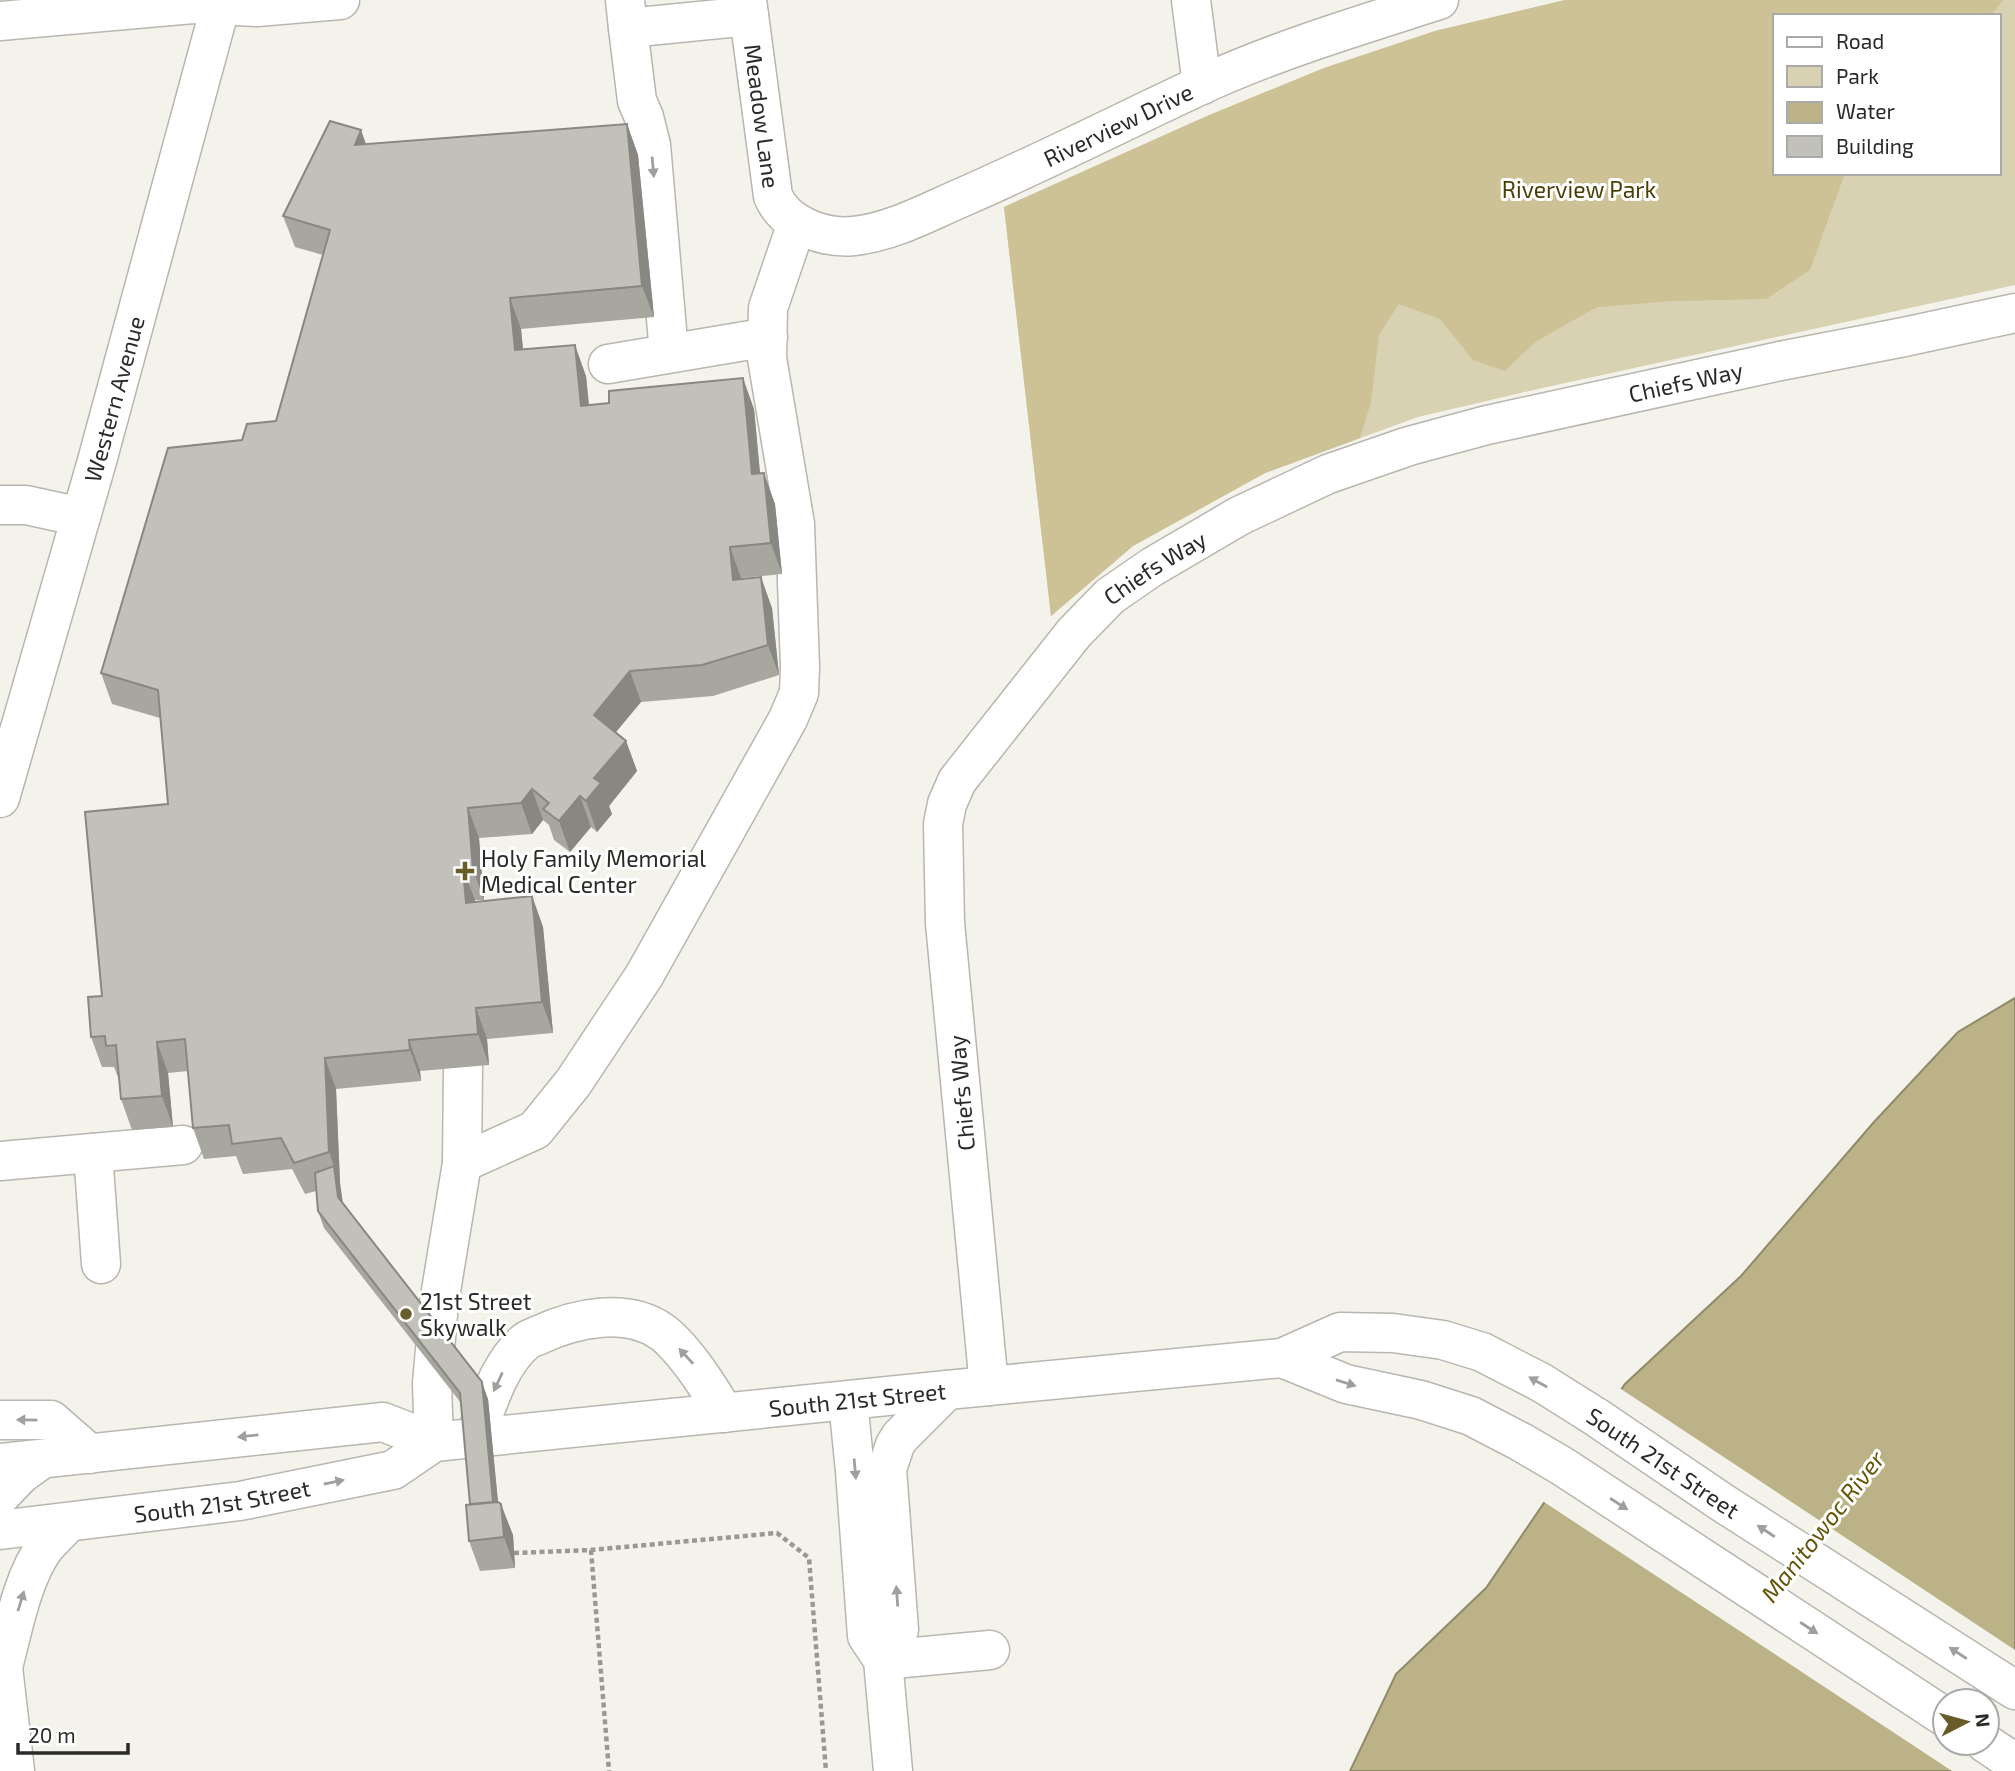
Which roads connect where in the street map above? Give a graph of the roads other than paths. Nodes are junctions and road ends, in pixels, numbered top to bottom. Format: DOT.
graph roads {
  1 [pos="340,0"];
  2 [pos="1191,0"];
  3 [pos="1439,0"];
  4 [pos="221,3"];
  5 [pos="748,8"];
  6 [pos="626,14"];
  7 [pos="0,21"];
  8 [pos="1202,85"];
  9 [pos="797,223"];
  10 [pos="2015,313"];
  11 [pos="768,337"];
  12 [pos="669,353"];
  13 [pos="608,364"];
  14 [pos="0,505"];
  15 [pos="81,517"];
  16 [pos="0,798"];
  17 [pos="463,1068"];
  18 [pos="183,1145"];
  19 [pos="93,1153"];
  20 [pos="0,1161"];
  21 [pos="462,1163"];
  22 [pos="101,1264"];
  23 [pos="1282,1358"];
  24 [pos="989,1385"];
  25 [pos="947,1390"];
  26 [pos="848,1401"];
  27 [pos="724,1413"];
  28 [pos="0,1420"];
  29 [pos="475,1437"];
  30 [pos="434,1442"];
  31 [pos="90,1454"];
  32 [pos="42,1459"];
  33 [pos="0,1463"];
  34 [pos="0,1496"];
  35 [pos="68,1523"];
  36 [pos="0,1530"];
  37 [pos="990,1650"];
  38 [pos="883,1660"];
  39 [pos="1,1664"];
  40 [pos="2015,1690"];
  41 [pos="1931,1708"];
  42 [pos="15,1771"];
  43 [pos="893,1771"];
  1 -- 4 [label="street"];
  2 -- 8 [label="street"];
  3 -- 8 [label="street, Riverview Drive"];
  4 -- 7 [label="street"];
  4 -- 15 [label="street, Western Avenue"];
  5 -- 6 [label="street"];
  5 -- 9 [label="street, Meadow Lane"];
  6 -- 12 [label="street, one-way"];
  8 -- 9 [label="street, Riverview Drive"];
  9 -- 11 [label="street"];
  10 -- 24 [label="street, Chiefs Way"];
  11 -- 12 [label="street"];
  11 -- 21 [label="street"];
  12 -- 13 [label="street"];
  14 -- 15 [label="street"];
  15 -- 16 [label="street, Western Avenue"];
  17 -- 21 [label="street"];
  18 -- 19 [label="street"];
  19 -- 20 [label="street"];
  19 -- 22 [label="street"];
  21 -- 30 [label="street"];
  23 -- 24 [label="street, South 21st Street"];
  40 -- 23 [label="street, South 21st Street, one-way"];
  23 -- 41 [label="street, South 21st Street, one-way"];
  24 -- 25 [label="street, South 21st Street"];
  25 -- 26 [label="street, South 21st Street"];
  38 -- 25 [label="street, one-way"];
  26 -- 27 [label="street, South 21st Street"];
  26 -- 38 [label="street, one-way"];
  27 -- 29 [label="street, South 21st Street"];
  27 -- 29 [label="street, one-way"];
  31 -- 28 [label="street, one-way"];
  29 -- 30 [label="street, South 21st Street"];
  30 -- 31 [label="street, South 21st Street, one-way"];
  35 -- 30 [label="street, South 21st Street, one-way"];
  31 -- 32 [label="street, South 21st Street"];
  32 -- 33 [label="street, South 21st Street"];
  32 -- 34 [label="street"];
  35 -- 36 [label="street, South 21st Street"];
  39 -- 35 [label="street, one-way"];
  37 -- 38 [label="street"];
  38 -- 43 [label="street"];
  39 -- 42 [label="street"];
}
